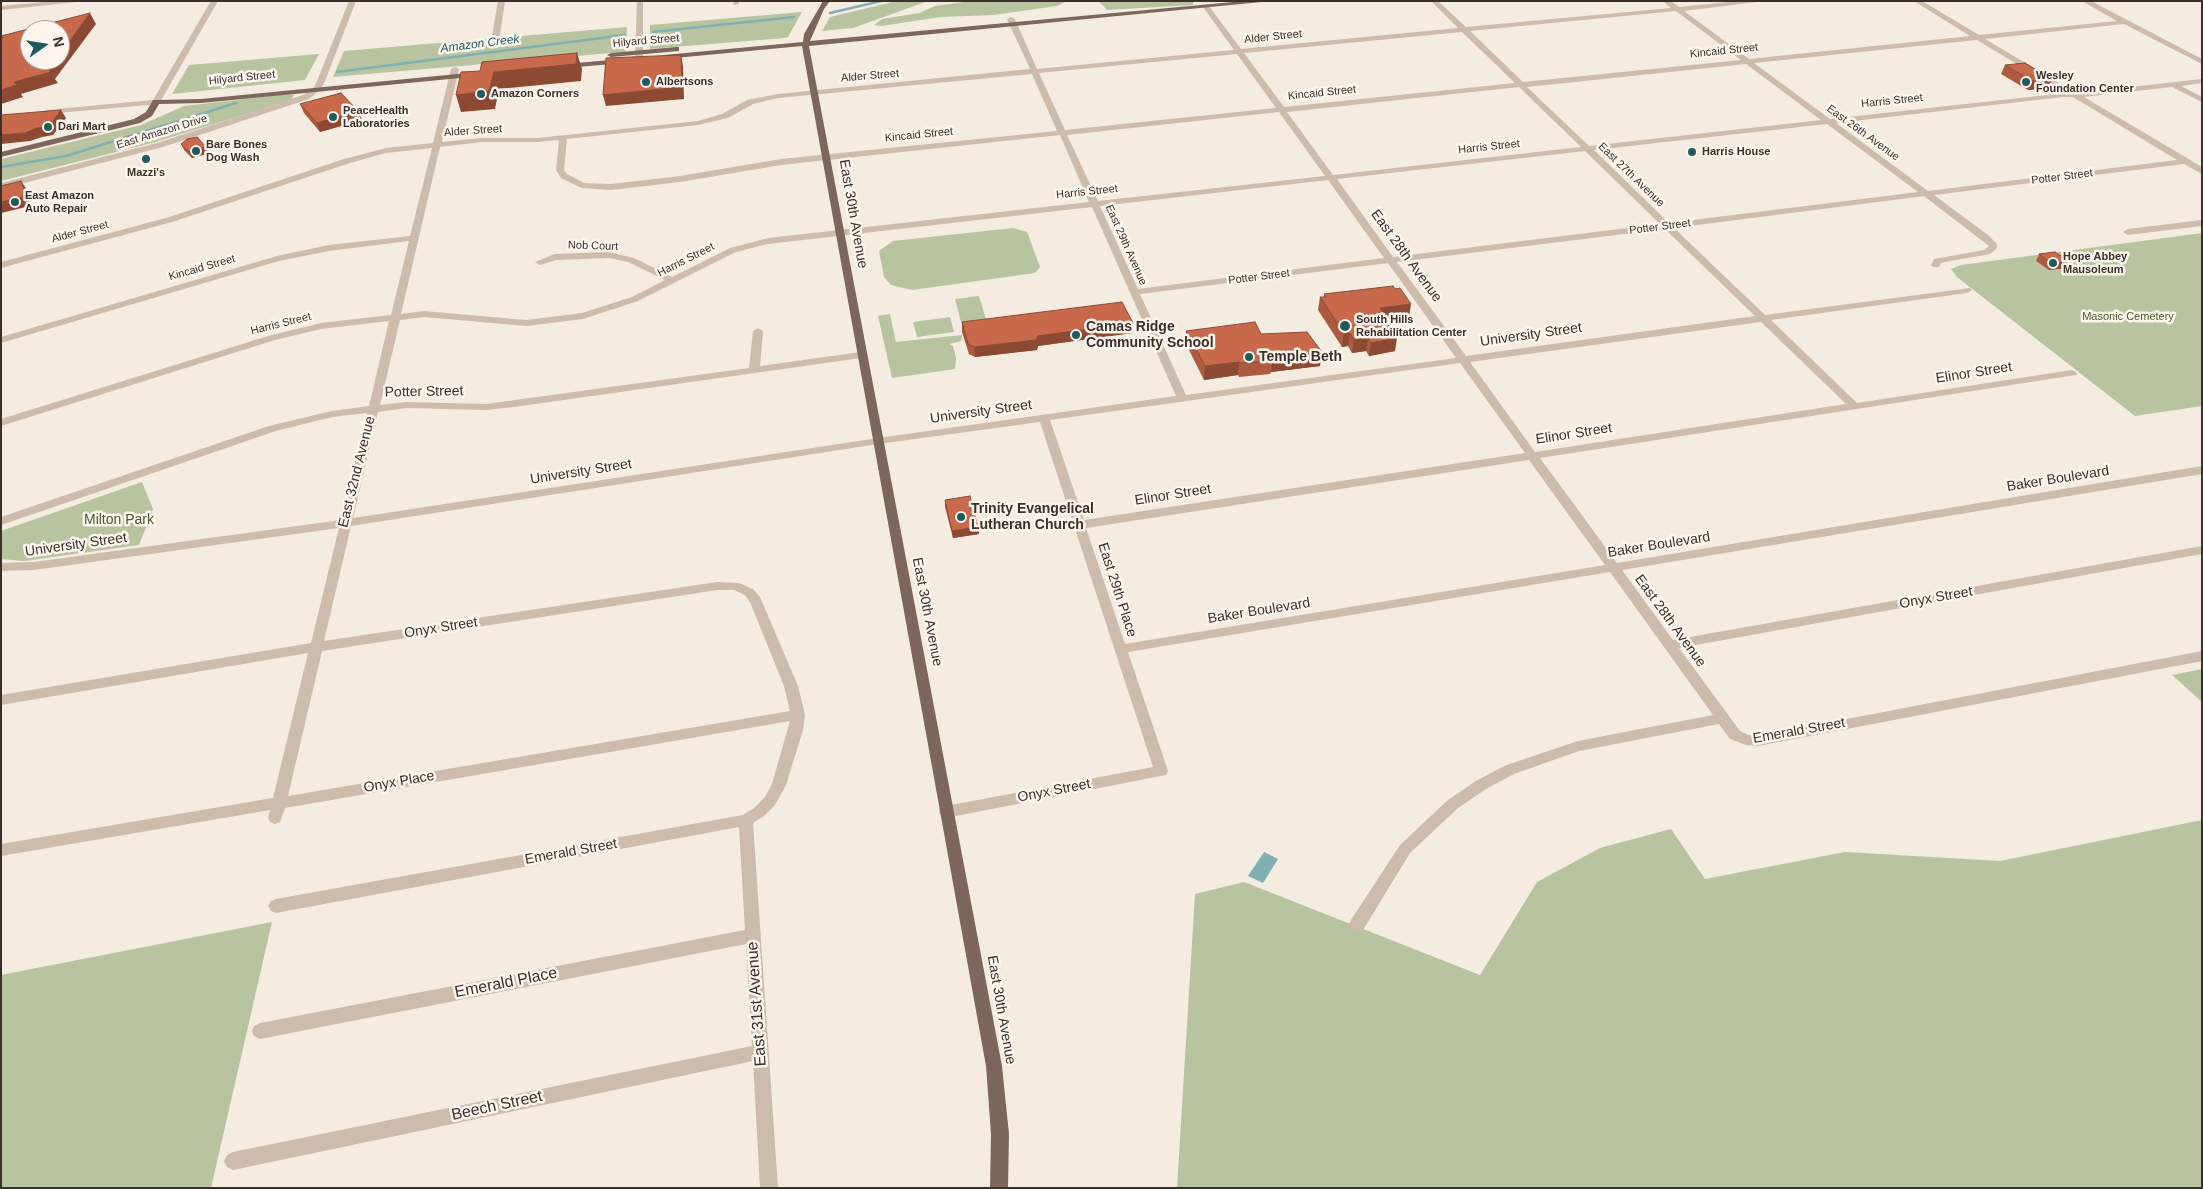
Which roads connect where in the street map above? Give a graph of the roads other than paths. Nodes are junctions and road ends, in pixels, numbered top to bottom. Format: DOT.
graph roads {
  1 [pos="78,1"];
  2 [pos="83,1"];
  3 [pos="215,1"];
  4 [pos="353,1"];
  5 [pos="502,1"];
  6 [pos="640,1"];
  7 [pos="827,1"];
  8 [pos="1269,1"];
  9 [pos="1434,1"];
  10 [pos="1666,1"];
  11 [pos="1762,1"];
  12 [pos="1917,1"];
  13 [pos="2085,1"];
  14 [pos="820,4"];
  15 [pos="1207,7"];
  16 [pos="1,8"];
  17 [pos="1677,9"];
  18 [pos="1013,22"];
  19 [pos="2125,22"];
  20 [pos="1464,30"];
  21 [pos="1978,37"];
  22 [pos="495,41"];
  23 [pos="806,41"];
  24 [pos="1240,52"];
  25 [pos="639,56"];
  26 [pos="1747,61"];
  27 [pos="2202,62"];
  28 [pos="554,64"];
  29 [pos="483,70"];
  30 [pos="1035,71"];
  31 [pos="454,72"];
  32 [pos="2202,82"];
  33 [pos="319,85"];
  34 [pos="1521,85"];
  35 [pos="2174,85"];
  36 [pos="812,92"];
  37 [pos="2073,95"];
  38 [pos="2202,100"];
  39 [pos="201,101"];
  40 [pos="156,102"];
  41 [pos="1281,110"];
  42 [pos="37,113"];
  43 [pos="143,118"];
  44 [pos="1827,121"];
  45 [pos="1062,132"];
  46 [pos="563,137"];
  47 [pos="437,145"];
  48 [pos="1587,148"];
  49 [pos="1,155"];
  50 [pos="825,157"];
  51 [pos="2186,161"];
  52 [pos="2202,171"];
  53 [pos="1330,177"];
  54 [pos="1,186"];
  55 [pos="1927,194"];
  56 [pos="1095,204"];
  57 [pos="2202,223"];
  58 [pos="1668,226"];
  59 [pos="2128,232"];
  60 [pos="838,233"];
  61 [pos="414,238"];
  62 [pos="1391,260"];
  63 [pos="540,262"];
  64 [pos="1,265"];
  65 [pos="1936,265"];
  66 [pos="672,280"];
  67 [pos="1967,290"];
  68 [pos="1135,292"];
  69 [pos="395,317"];
  70 [pos="1764,319"];
  71 [pos="758,331"];
  72 [pos="1,340"];
  73 [pos="861,355"];
  74 [pos="1463,359"];
  75 [pos="754,370"];
  76 [pos="2072,373"];
  77 [pos="1183,399"];
  78 [pos="1855,406"];
  79 [pos="372,409"];
  80 [pos="1044,418"];
  81 [pos="1,423"];
  82 [pos="878,441"];
  83 [pos="1531,456"];
  84 [pos="2202,470"];
  85 [pos="1,521"];
  86 [pos="344,523"];
  87 [pos="1079,525"];
  88 [pos="2202,550"];
  89 [pos="1,567"];
  90 [pos="1613,568"];
  91 [pos="1670,645"];
  92 [pos="315,647"];
  93 [pos="1121,649"];
  94 [pos="2202,656"];
  95 [pos="1,700"];
  96 [pos="798,715"];
  97 [pos="1723,718"];
  98 [pos="1161,771"];
  99 [pos="278,802"];
  100 [pos="946,812"];
  101 [pos="275,818"];
  102 [pos="746,820"];
  103 [pos="1,850"];
  104 [pos="276,906"];
  105 [pos="1357,925"];
  106 [pos="752,936"];
  107 [pos="260,1031"];
  108 [pos="760,1052"];
  109 [pos="233,1161"];
  110 [pos="769,1188"];
  111 [pos="999,1188"];
  1 -- 2 [label="street"];
  1 -- 16 [label="street"];
  3 -- 40 [label="street"];
  4 -- 33 [label="street"];
  5 -- 22 [label="street"];
  6 -- 25 [label="street"];
  7 -- 14 [label="main road"];
  8 -- 15 [label="main road, Hilyard Street"];
  9 -- 20 [label="street, East 27th Avenue"];
  10 -- 17 [label="street, East 26th Avenue"];
  11 -- 17 [label="street, Alder Street"];
  12 -- 21 [label="street"];
  13 -- 19 [label="street"];
  14 -- 23 [label="main road"];
  15 -- 18 [label="main road, Hilyard Street"];
  15 -- 24 [label="street, East 28th Avenue"];
  17 -- 20 [label="street, Alder Street"];
  17 -- 26 [label="street, East 26th Avenue"];
  18 -- 23 [label="main road, Hilyard Street"];
  18 -- 30 [label="street, East 29th Avenue"];
  19 -- 21 [label="street, Kincaid Street"];
  19 -- 27 [label="street"];
  20 -- 24 [label="street, Alder Street"];
  20 -- 34 [label="street, East 27th Avenue"];
  21 -- 26 [label="street, Kincaid Street"];
  21 -- 37 [label="street"];
  23 -- 25 [label="main road, Hilyard Street"];
  23 -- 36 [label="main road, East 30th Avenue"];
  24 -- 30 [label="street, Alder Street"];
  24 -- 41 [label="street, East 28th Avenue"];
  25 -- 28 [label="main road, Hilyard Street"];
  26 -- 34 [label="street, Kincaid Street"];
  26 -- 44 [label="street, East 26th Avenue"];
  29 -- 31 [label="main road, Hilyard Street"];
  30 -- 36 [label="street, Alder Street"];
  30 -- 45 [label="street, East 29th Avenue"];
  31 -- 33 [label="main road, Hilyard Street"];
  31 -- 47 [label="street, East 32nd Avenue"];
  32 -- 35 [label="street, Harris Street"];
  33 -- 39 [label="main road, Hilyard Street"];
  33 -- 40 [label="main road, Hilyard Street"];
  33 -- 54 [label="street, East Amazon Drive"];
  34 -- 41 [label="street, Kincaid Street"];
  34 -- 48 [label="street, East 27th Avenue"];
  35 -- 37 [label="street, Harris Street"];
  35 -- 38 [label="street"];
  36 -- 46 [label="street, Alder Street"];
  36 -- 50 [label="main road, East 30th Avenue"];
  37 -- 44 [label="street, Harris Street"];
  37 -- 51 [label="street"];
  39 -- 40 [label="main road, Hilyard Street"];
  39 -- 43 [label="main road"];
  40 -- 42 [label="street, Hilyard Street"];
  40 -- 43 [label="main road"];
  41 -- 45 [label="street, Kincaid Street"];
  41 -- 53 [label="street, East 28th Avenue"];
  43 -- 49 [label="main road"];
  44 -- 48 [label="street, Harris Street"];
  44 -- 55 [label="street, East 26th Avenue"];
  45 -- 50 [label="street, Kincaid Street"];
  45 -- 56 [label="street, East 29th Avenue"];
  46 -- 47 [label="street, Alder Street"];
  46 -- 50 [label="street, Kincaid Street"];
  47 -- 61 [label="street, East 32nd Avenue"];
  47 -- 64 [label="street, Alder Street"];
  48 -- 53 [label="street, Harris Street"];
  48 -- 58 [label="street, East 27th Avenue"];
  50 -- 60 [label="main road, East 30th Avenue"];
  51 -- 52 [label="street"];
  51 -- 55 [label="street, Potter Street"];
  53 -- 56 [label="street, Harris Street"];
  53 -- 62 [label="street, East 28th Avenue"];
  55 -- 58 [label="street, Potter Street"];
  55 -- 65 [label="street, East 26th Avenue"];
  56 -- 60 [label="street, Harris Street"];
  56 -- 68 [label="street, East 29th Avenue"];
  57 -- 59 [label="street"];
  58 -- 62 [label="street, Potter Street"];
  58 -- 70 [label="street, East 27th Avenue"];
  60 -- 66 [label="street, Harris Street"];
  60 -- 73 [label="main road, East 30th Avenue"];
  61 -- 69 [label="street, East 32nd Avenue"];
  61 -- 72 [label="street, Kincaid Street"];
  62 -- 68 [label="street, Potter Street"];
  62 -- 74 [label="street, East 28th Avenue"];
  63 -- 66 [label="street, Nob Court"];
  66 -- 69 [label="street, Harris Street"];
  67 -- 70 [label="street, University Street"];
  68 -- 77 [label="street, East 29th Avenue"];
  69 -- 79 [label="street, East 32nd Avenue"];
  69 -- 81 [label="street, Harris Street"];
  70 -- 74 [label="street, University Street"];
  70 -- 78 [label="street, East 27th Avenue"];
  71 -- 75 [label="street"];
  73 -- 75 [label="street, Potter Street"];
  73 -- 82 [label="main road, East 30th Avenue"];
  74 -- 77 [label="street, University Street"];
  74 -- 83 [label="street, East 28th Avenue"];
  75 -- 79 [label="street, Potter Street"];
  76 -- 78 [label="street, Elinor Street"];
  77 -- 80 [label="street, University Street"];
  78 -- 83 [label="street, Elinor Street"];
  79 -- 85 [label="street, Potter Street"];
  79 -- 86 [label="street, East 32nd Avenue"];
  80 -- 82 [label="street, University Street"];
  80 -- 87 [label="street, East 29th Place"];
  82 -- 86 [label="street, University Street"];
  82 -- 100 [label="main road, East 30th Avenue"];
  83 -- 87 [label="street, Elinor Street"];
  83 -- 90 [label="street, East 28th Avenue"];
  84 -- 90 [label="street, Baker Boulevard"];
  86 -- 89 [label="street, University Street"];
  86 -- 92 [label="street, East 32nd Avenue"];
  87 -- 93 [label="street, East 29th Place"];
  88 -- 91 [label="street, Onyx Street"];
  90 -- 91 [label="street, East 28th Avenue"];
  90 -- 93 [label="street, Baker Boulevard"];
  91 -- 97 [label="street, East 28th Avenue"];
  92 -- 95 [label="street, Onyx Street"];
  92 -- 96 [label="street, Onyx Street"];
  92 -- 99 [label="street, East 32nd Avenue"];
  93 -- 98 [label="street, East 29th Place"];
  94 -- 97 [label="street, Emerald Street"];
  96 -- 99 [label="street, Onyx Place"];
  96 -- 102 [label="street, Emerald Street"];
  97 -- 105 [label="street"];
  98 -- 100 [label="street, Onyx Street"];
  99 -- 101 [label="street, East 32nd Avenue"];
  99 -- 103 [label="street, Onyx Place"];
  100 -- 111 [label="main road, East 30th Avenue"];
  102 -- 104 [label="street, Emerald Street"];
  102 -- 106 [label="street, East 31st Avenue"];
  106 -- 107 [label="street, Emerald Place"];
  106 -- 108 [label="street, East 31st Avenue"];
  108 -- 109 [label="street, Beech Street"];
  108 -- 110 [label="street, East 31st Avenue"];
}
